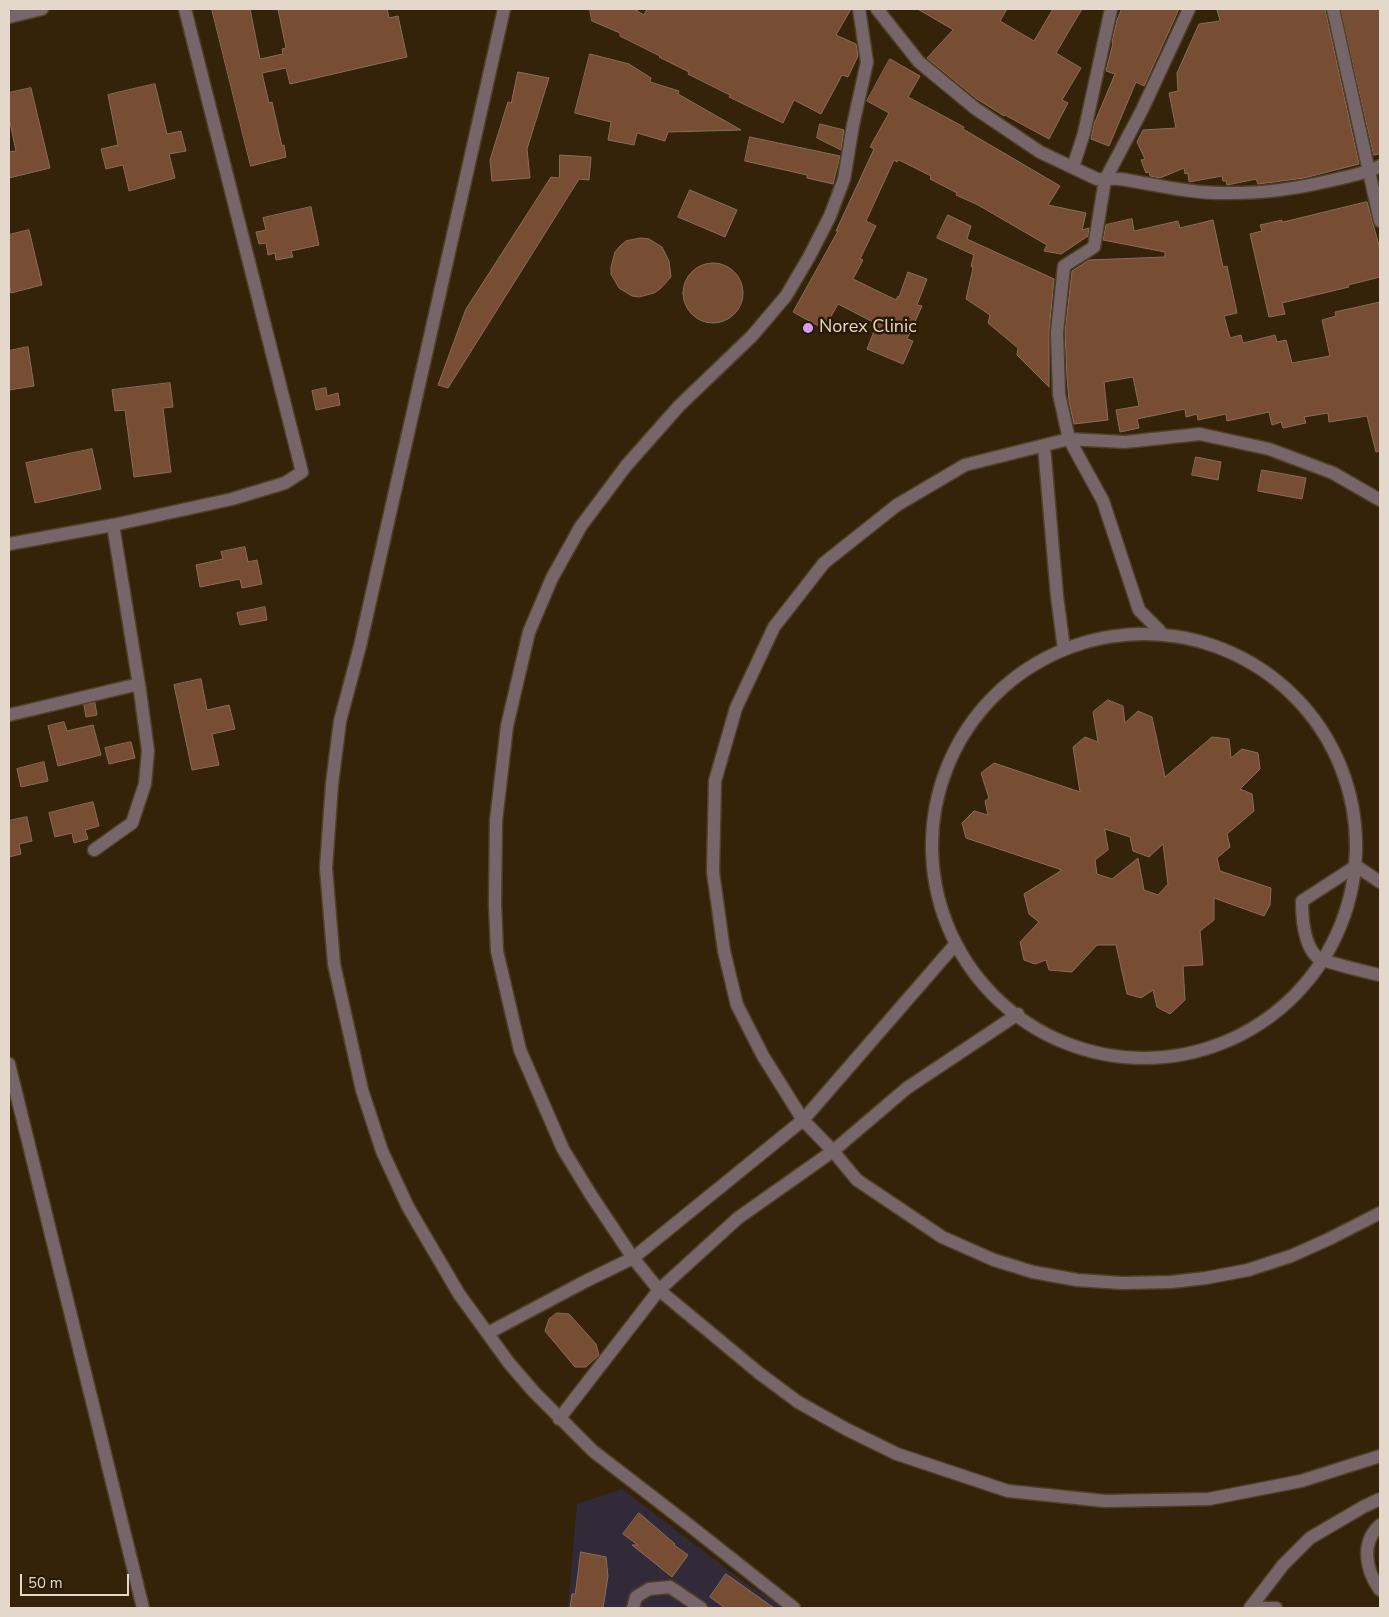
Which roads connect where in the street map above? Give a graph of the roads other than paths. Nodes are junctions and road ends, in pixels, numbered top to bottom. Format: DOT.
graph roads {
  1 [pos="42,9"];
  2 [pos="185,9"];
  3 [pos="504,9"];
  4 [pos="859,9"];
  5 [pos="876,9"];
  6 [pos="1111,9"];
  7 [pos="1189,9"];
  8 [pos="1333,9"];
  9 [pos="26,11"];
  10 [pos="9,17"];
  11 [pos="1073,168"];
  12 [pos="1375,169"];
  13 [pos="1105,180"];
  14 [pos="1380,220"];
  15 [pos="1069,439"];
  16 [pos="1044,446"];
  17 [pos="1380,500"];
  18 [pos="113,525"];
  19 [pos="9,544"];
  20 [pos="1160,631"];
  21 [pos="1064,649"];
  22 [pos="139,684"];
  23 [pos="9,715"];
  24 [pos="94,850"];
  25 [pos="1356,866"];
  26 [pos="1380,882"];
  27 [pos="953,947"];
  28 [pos="1324,960"];
  29 [pos="1380,975"];
  30 [pos="1018,1014"];
  31 [pos="9,1064"];
  32 [pos="803,1120"];
  33 [pos="833,1150"];
  34 [pos="1380,1213"];
  35 [pos="633,1258"];
  36 [pos="659,1290"];
  37 [pos="488,1333"];
  38 [pos="559,1419"];
  39 [pos="1380,1456"];
  40 [pos="1380,1499"];
  41 [pos="1380,1525"];
  42 [pos="1380,1590"];
  43 [pos="143,1608"];
  44 [pos="633,1608"];
  45 [pos="701,1608"];
  46 [pos="794,1608"];
  47 [pos="1250,1608"];
  48 [pos="1276,1608"];
  1 -- 9 [label="street"];
  2 -- 18 [label="street"];
  3 -- 37 [label="street"];
  4 -- 35 [label="street"];
  5 -- 11 [label="street"];
  6 -- 11 [label="street"];
  7 -- 13 [label="street"];
  8 -- 12 [label="street"];
  9 -- 10 [label="street"];
  11 -- 13 [label="street"];
  12 -- 13 [label="street"];
  12 -- 14 [label="street"];
  13 -- 15 [label="street"];
  15 -- 16 [label="street"];
  15 -- 17 [label="street"];
  15 -- 20 [label="street"];
  16 -- 21 [label="street"];
  16 -- 32 [label="street"];
  18 -- 19 [label="street"];
  18 -- 22 [label="street"];
  20 -- 21 [label="street"];
  20 -- 25 [label="street"];
  21 -- 27 [label="street"];
  22 -- 23 [label="street"];
  22 -- 24 [label="street"];
  25 -- 26 [label="street"];
  25 -- 28 [label="street"];
  25 -- 28 [label="street"];
  27 -- 30 [label="street"];
  27 -- 32 [label="street"];
  28 -- 29 [label="street"];
  28 -- 30 [label="street"];
  30 -- 33 [label="street"];
  31 -- 43 [label="street"];
  32 -- 33 [label="street"];
  32 -- 35 [label="street"];
  33 -- 34 [label="street"];
  33 -- 36 [label="street"];
  35 -- 36 [label="street"];
  35 -- 37 [label="street"];
  36 -- 38 [label="street"];
  36 -- 39 [label="street"];
  37 -- 38 [label="street"];
  38 -- 46 [label="street"];
  40 -- 47 [label="street"];
  41 -- 42 [label="street"];
  44 -- 45 [label="street"];
  47 -- 48 [label="street"];
}
